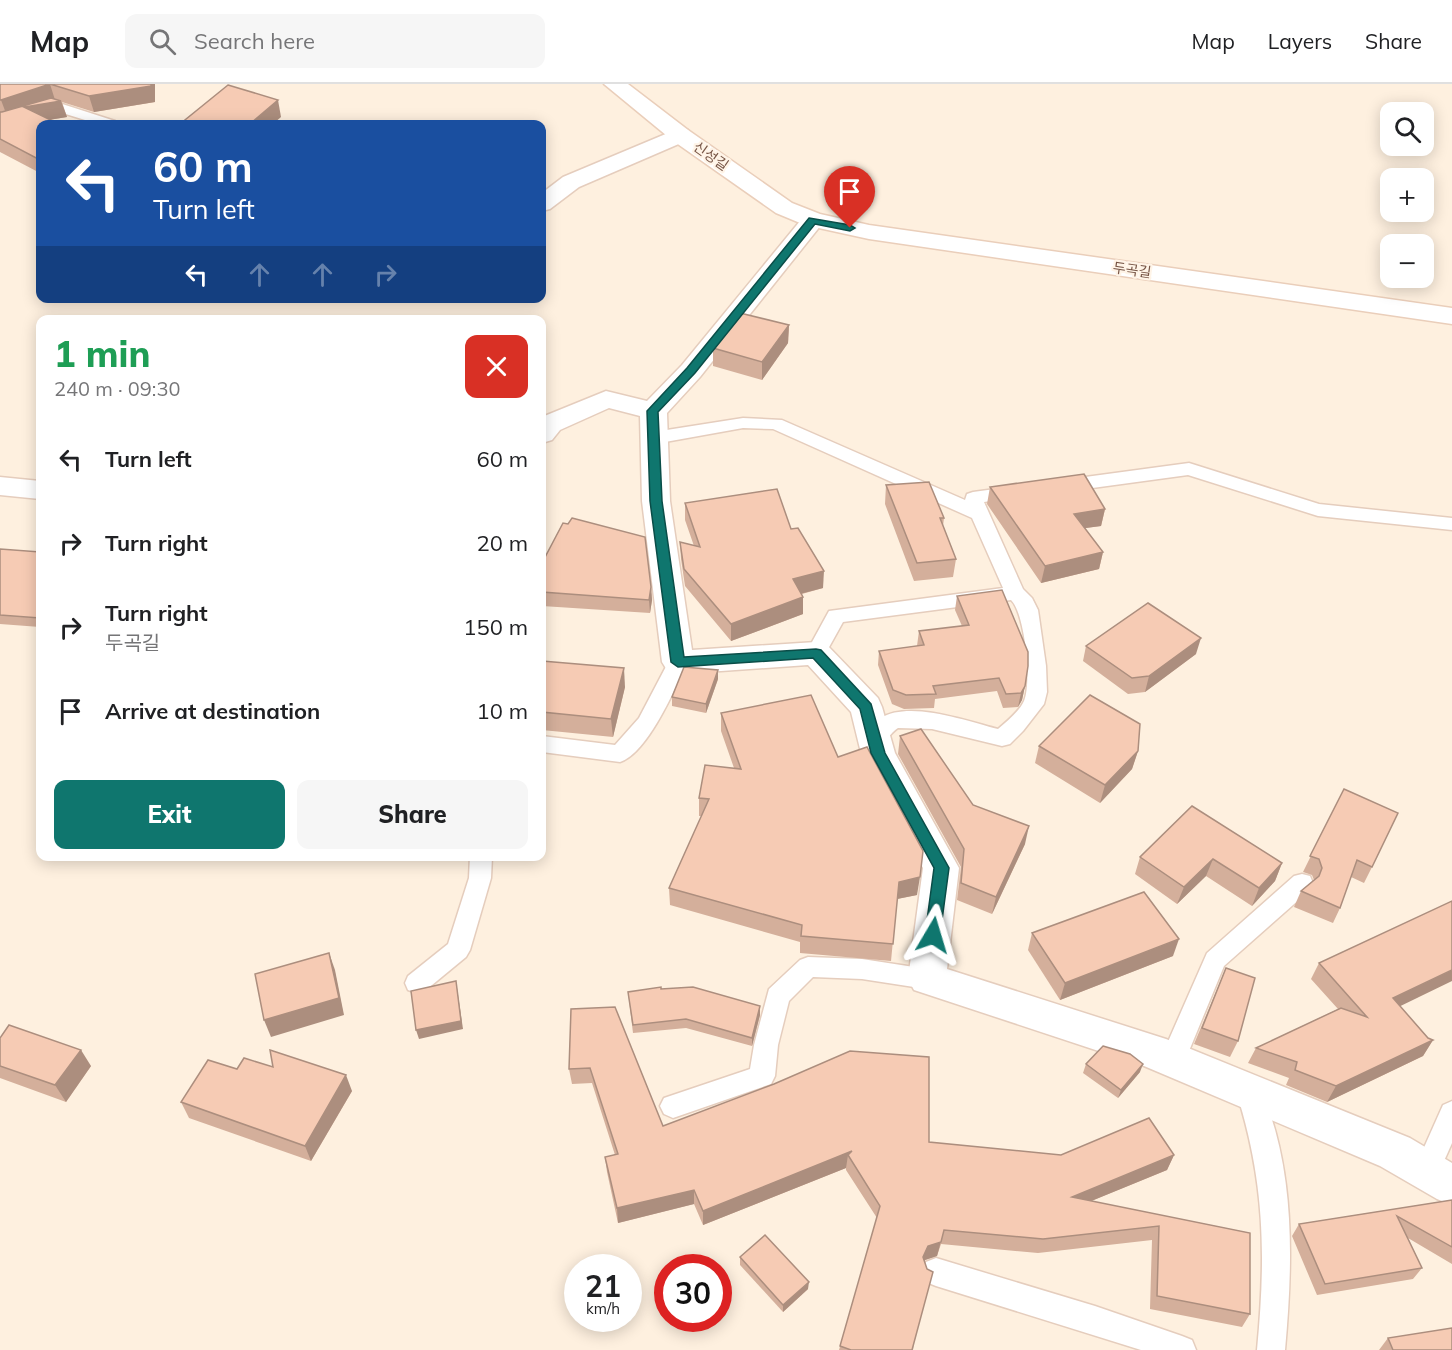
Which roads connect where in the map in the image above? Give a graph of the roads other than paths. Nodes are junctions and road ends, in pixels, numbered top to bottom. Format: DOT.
graph roads {
  1 [pos="615,84"];
  2 [pos="0,120"];
  3 [pos="98,120"];
  4 [pos="680,135"];
  5 [pos="546,201"];
  6 [pos="813,220"];
  7 [pos="1452,316"];
  8 [pos="653,425"];
  9 [pos="546,429"];
  10 [pos="0,486"];
  11 [pos="36,490"];
  12 [pos="980,514"];
  13 [pos="1452,524"];
  14 [pos="1015,593"];
  15 [pos="816,653"];
  16 [pos="678,662"];
  17 [pos="874,740"];
  18 [pos="546,745"];
  19 [pos="481,861"];
  20 [pos="1302,883"];
  21 [pos="927,979"];
  22 [pos="417,983"];
  23 [pos="1173,1059"];
  24 [pos="1249,1091"];
  25 [pos="673,1106"];
  26 [pos="1452,1113"];
  27 [pos="1439,1177"];
  28 [pos="936,1272"];
  29 [pos="1182,1350"];
  30 [pos="1271,1350"];
  1 -- 4 [label="street, 신성길"];
  2 -- 3 [label="lane"];
  4 -- 5 [label="street"];
  4 -- 6 [label="street, 신성길"];
  6 -- 7 [label="street, 두곡길"];
  6 -- 8 [label="street"];
  8 -- 9 [label="street"];
  8 -- 12 [label="lane"];
  8 -- 16 [label="street"];
  10 -- 11 [label="street"];
  12 -- 13 [label="lane"];
  12 -- 14 [label="lane"];
  14 -- 15 [label="lane"];
  14 -- 17 [label="lane"];
  15 -- 16 [label="street"];
  15 -- 17 [label="street"];
  16 -- 18 [label="lane"];
  17 -- 21 [label="street"];
  19 -- 22 [label="lane"];
  20 -- 23 [label="lane"];
  21 -- 23 [label="street"];
  21 -- 25 [label="lane"];
  23 -- 24 [label="street"];
  24 -- 27 [label="street"];
  24 -- 30 [label="lane"];
  26 -- 27 [label="lane"];
  28 -- 29 [label="lane"];
}
